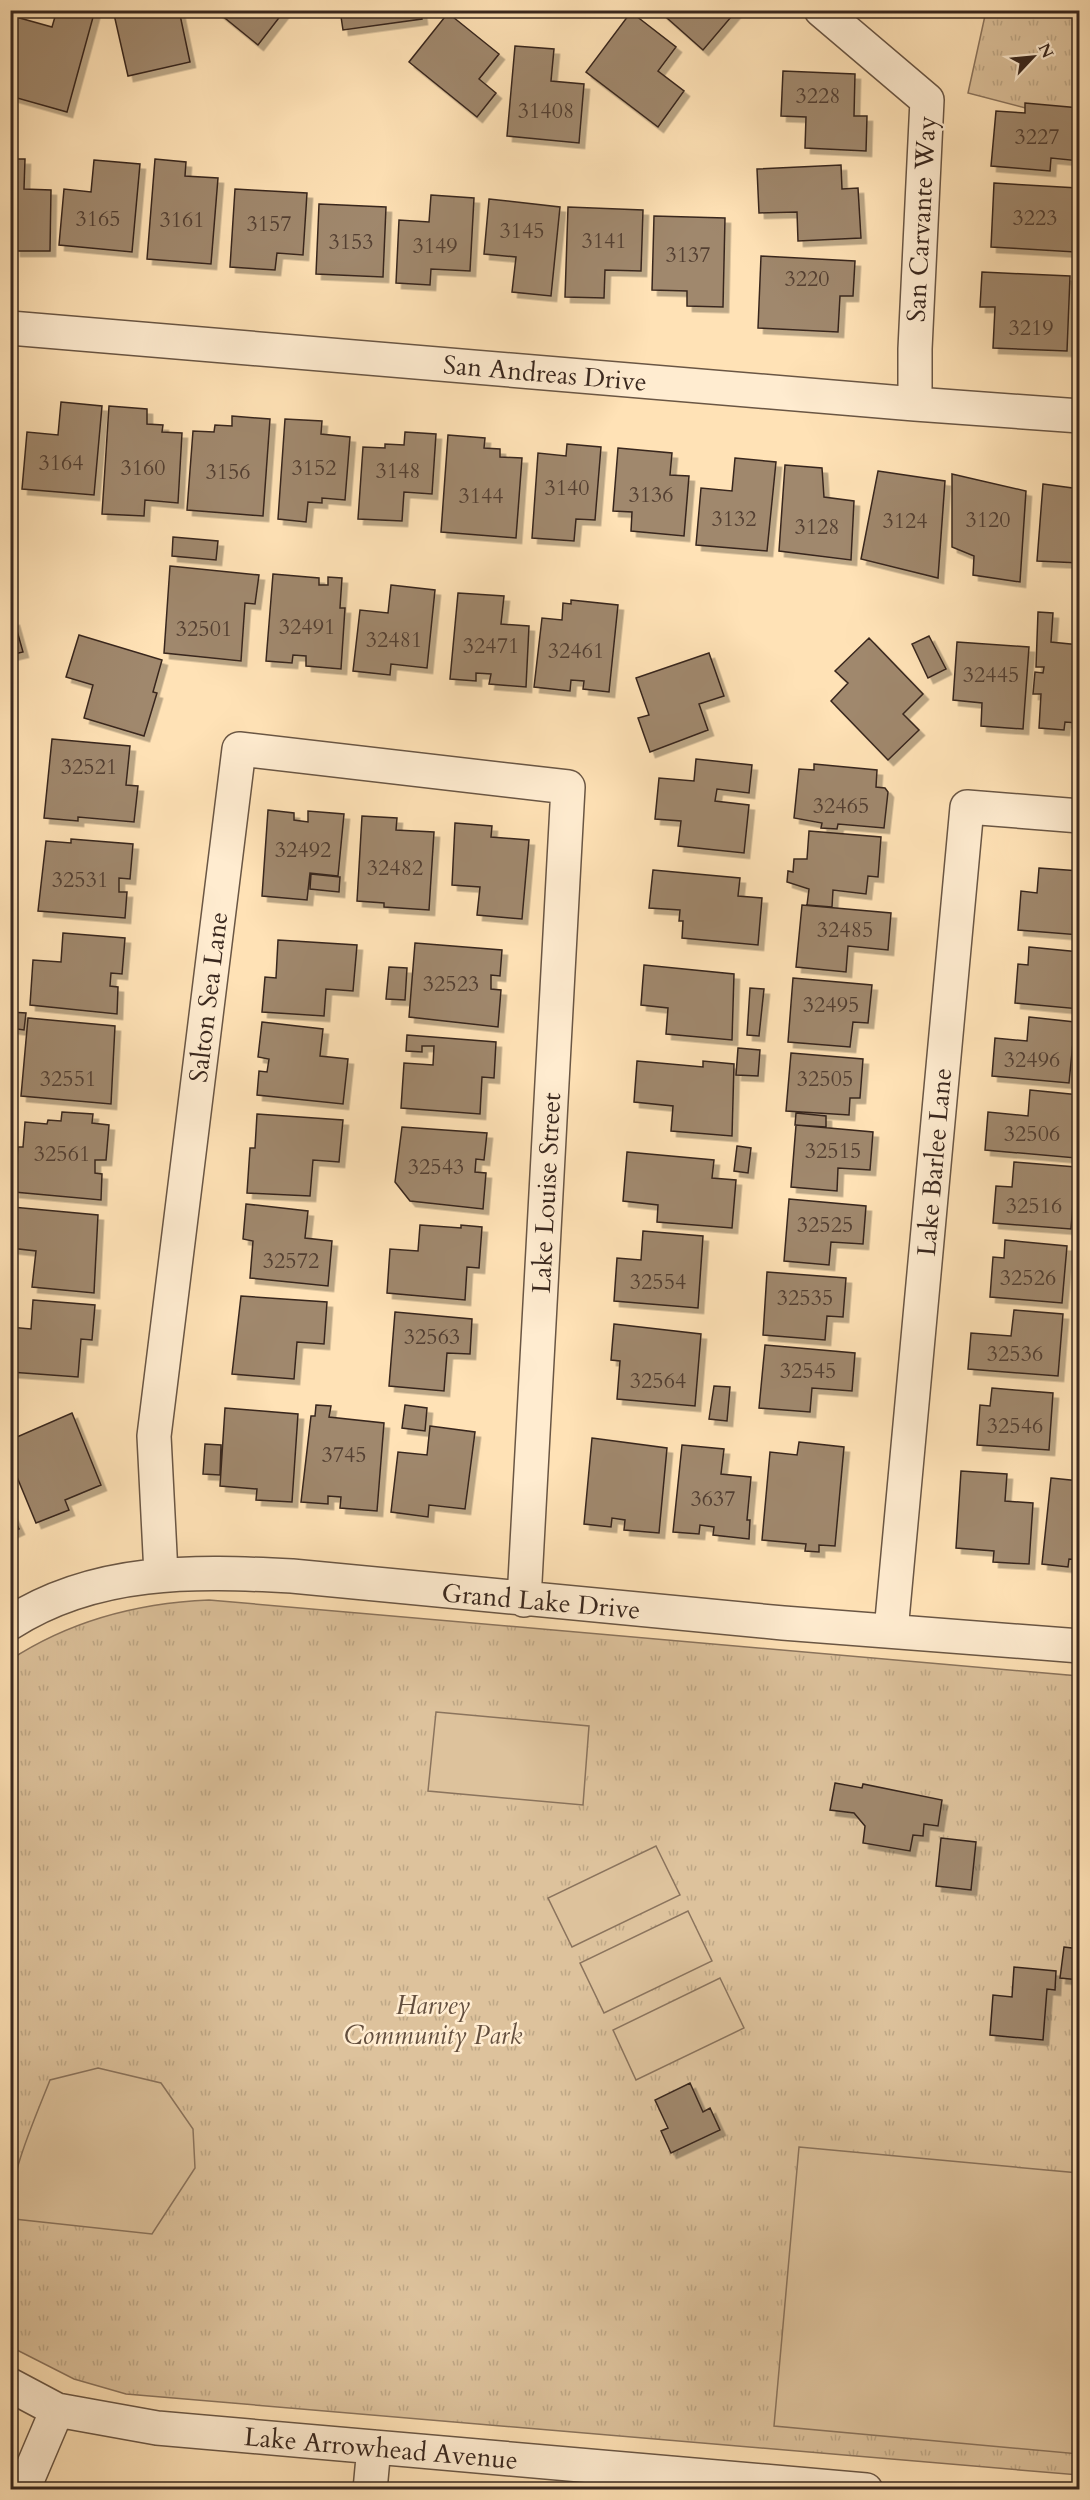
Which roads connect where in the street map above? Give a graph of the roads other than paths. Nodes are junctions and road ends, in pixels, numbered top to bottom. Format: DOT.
graph roads {
  1 [pos="821,10"];
  2 [pos="10,328"];
  3 [pos="915,404"];
  4 [pos="1080,416"];
  5 [pos="568,787"];
  6 [pos="1080,816"];
  7 [pos="161,1574"];
  8 [pos="524,1600"];
  9 [pos="10,1623"];
  10 [pos="891,1631"];
  11 [pos="1080,1646"];
  12 [pos="10,2385"];
  13 [pos="57,2410"];
  14 [pos="374,2446"];
  15 [pos="768,2486"];
  16 [pos="23,2490"];
  17 [pos="370,2490"];
  18 [pos="866,2490"];
  1 -- 3 [label="street, San Carvante Way"];
  2 -- 3 [label="street, San Andreas Drive"];
  3 -- 4 [label="street, San Andreas Drive"];
  5 -- 7 [label="street, Salton Sea Lane"];
  5 -- 8 [label="street, Lake Louise Street"];
  6 -- 10 [label="street, Lake Barlee Lane"];
  7 -- 8 [label="street, Grand Lake Drive"];
  7 -- 9 [label="street, Grand Lake Drive"];
  8 -- 10 [label="street, Grand Lake Drive"];
  10 -- 11 [label="street, Grand Lake Drive"];
  12 -- 13 [label="street, Lake Arrowhead Avenue"];
  13 -- 14 [label="street, Lake Arrowhead Avenue"];
  13 -- 16 [label="street"];
  14 -- 15 [label="street, Lake Arrowhead Avenue"];
  14 -- 17 [label="street"];
  15 -- 18 [label="street, Lake Arrowhead Avenue"];
}
